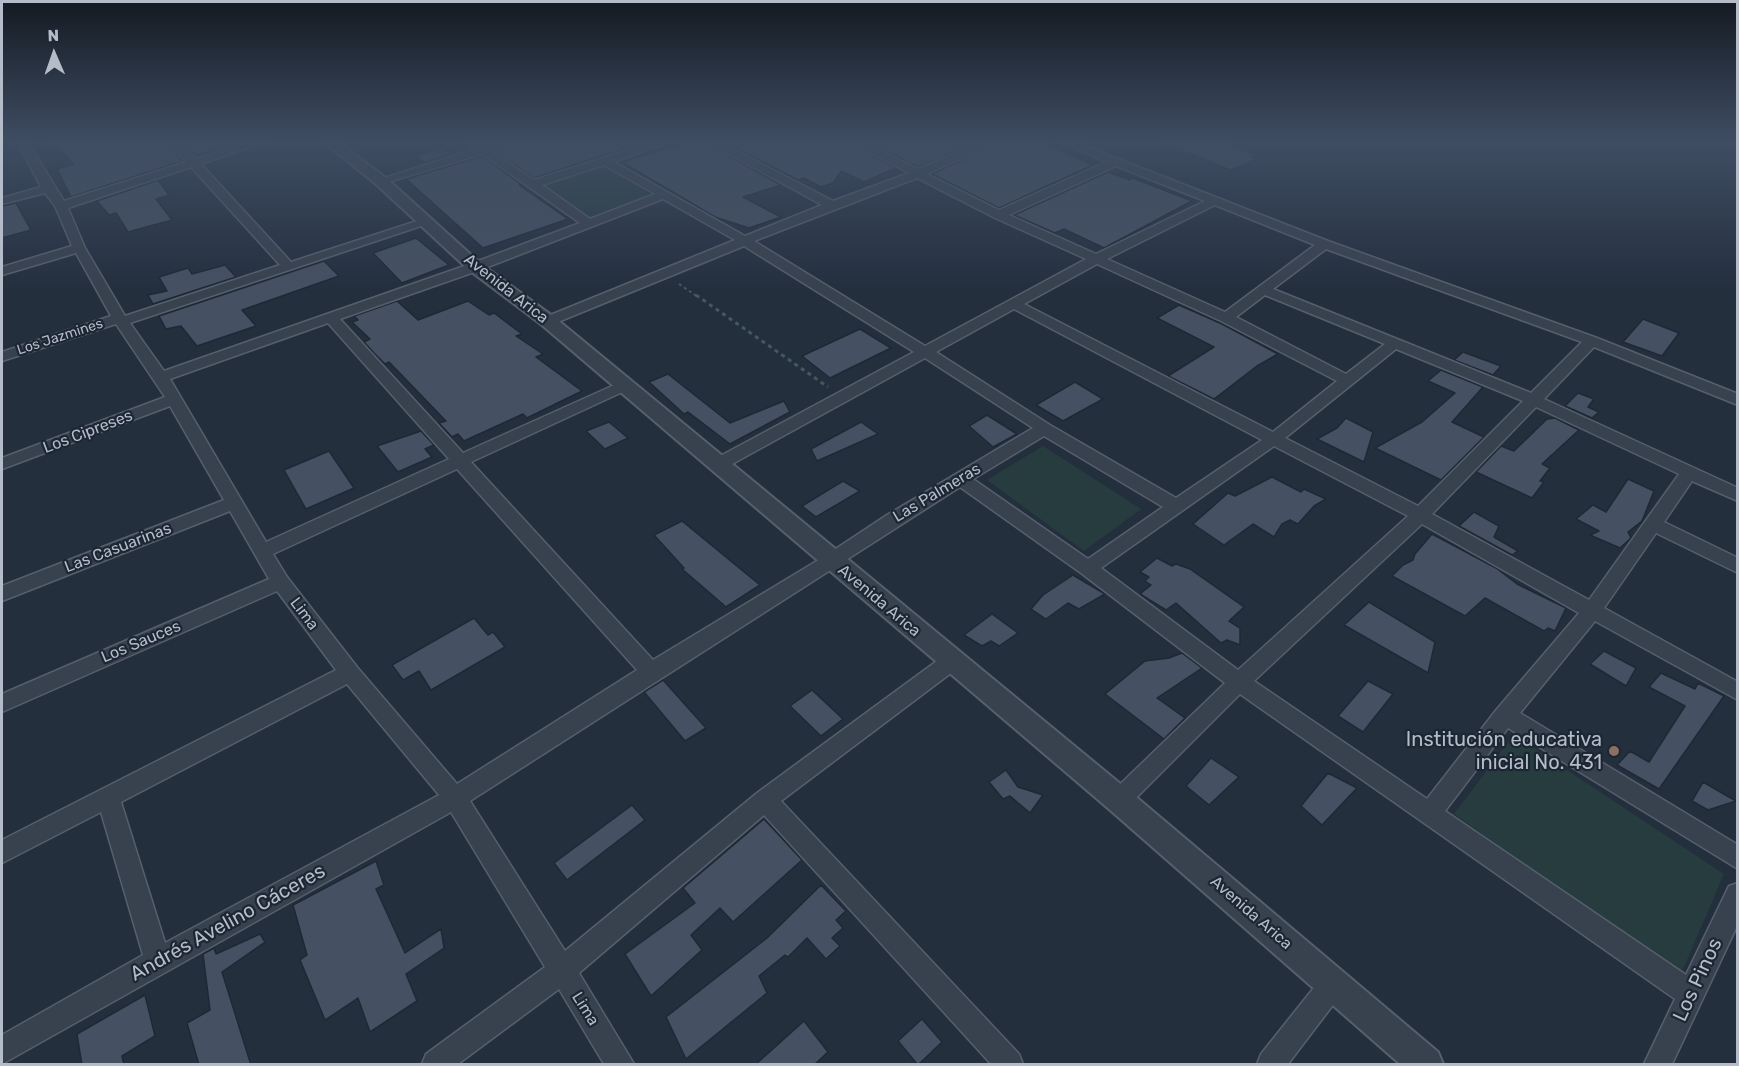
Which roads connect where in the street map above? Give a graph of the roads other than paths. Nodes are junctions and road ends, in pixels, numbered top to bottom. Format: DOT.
graph roads {
  1 [pos="41,191"];
  2 [pos="49,191"];
  3 [pos="106,191"];
  4 [pos="219,191"];
  5 [pos="391,191"];
  6 [pos="540,191"];
  7 [pos="657,191"];
  8 [pos="805,191"];
  9 [pos="871,191"];
  10 [pos="950,191"];
  11 [pos="1052,191"];
  12 [pos="1192,191"];
  13 [pos="664,195"];
  14 [pos="1216,200"];
  15 [pos="2,201"];
  16 [pos="832,205"];
  17 [pos="61,206"];
  18 [pos="999,215"];
  19 [pos="427,222"];
  20 [pos="590,224"];
  21 [pos="743,241"];
  22 [pos="1324,244"];
  23 [pos="79,248"];
  24 [pos="1095,260"];
  25 [pos="290,267"];
  26 [pos="475,267"];
  27 [pos="2,271"];
  28 [pos="1262,289"];
  29 [pos="1016,304"];
  30 [pos="331,318"];
  31 [pos="1226,318"];
  32 [pos="121,319"];
  33 [pos="548,321"];
  34 [pos="1592,341"];
  35 [pos="1395,343"];
  36 [pos="926,352"];
  37 [pos="2,357"];
  38 [pos="161,377"];
  39 [pos="1348,381"];
  40 [pos="626,386"];
  41 [pos="174,399"];
  42 [pos="1534,400"];
  43 [pos="1737,400"];
  44 [pos="1044,429"];
  45 [pos="1275,438"];
  46 [pos="460,461"];
  47 [pos="2,464"];
  48 [pos="717,465"];
  49 [pos="1689,473"];
  50 [pos="960,478"];
  51 [pos="1737,495"];
  52 [pos="234,503"];
  53 [pos="1177,507"];
  54 [pos="1420,515"];
  55 [pos="1652,524"];
  56 [pos="262,551"];
  57 [pos="832,561"];
  58 [pos="1737,566"];
  59 [pos="1088,568"];
  60 [pos="280,582"];
  61 [pos="2,594"];
  62 [pos="1591,612"];
  63 [pos="952,662"];
  64 [pos="651,672"];
  65 [pos="350,673"];
  66 [pos="1239,682"];
  67 [pos="1737,692"];
  68 [pos="2,703"];
  69 [pos="1505,715"];
  70 [pos="455,798"];
  71 [pos="109,799"];
  72 [pos="765,800"];
  73 [pos="1119,800"];
  74 [pos="1430,813"];
  75 [pos="2,852"];
  76 [pos="1737,858"];
  77 [pos="1737,895"];
  78 [pos="158,961"];
  79 [pos="561,971"];
  80 [pos="1333,984"];
  81 [pos="1691,994"];
  82 [pos="2,1050"];
  83 [pos="436,1065"];
  84 [pos="620,1065"];
  85 [pos="1009,1065"];
  86 [pos="1271,1065"];
  87 [pos="1426,1065"];
  88 [pos="1658,1065"];
  1 -- 15 [label="street"];
  2 -- 17 [label="street, Lima"];
  3 -- 17 [label="street"];
  4 -- 25 [label="street"];
  5 -- 19 [label="street, Avenida Arica"];
  6 -- 20 [label="street"];
  7 -- 13 [label="street"];
  8 -- 16 [label="street"];
  9 -- 16 [label="street"];
  10 -- 18 [label="street"];
  11 -- 18 [label="street"];
  12 -- 14 [label="street"];
  13 -- 20 [label="street"];
  13 -- 21 [label="street"];
  14 -- 22 [label="street"];
  14 -- 24 [label="street"];
  16 -- 21 [label="street"];
  17 -- 23 [label="street, Lima"];
  18 -- 24 [label="street"];
  19 -- 25 [label="street, Los Jazmines"];
  19 -- 26 [label="street, Avenida Arica"];
  20 -- 26 [label="street"];
  21 -- 33 [label="street"];
  21 -- 36 [label="street"];
  22 -- 28 [label="street"];
  22 -- 34 [label="street"];
  23 -- 27 [label="street"];
  23 -- 32 [label="street, Lima"];
  24 -- 29 [label="street"];
  24 -- 31 [label="street"];
  25 -- 32 [label="street, Los Jazmines"];
  26 -- 30 [label="street"];
  26 -- 33 [label="street, Avenida Arica"];
  28 -- 31 [label="street"];
  28 -- 35 [label="street"];
  29 -- 36 [label="street"];
  29 -- 45 [label="street"];
  30 -- 38 [label="street"];
  30 -- 46 [label="street"];
  31 -- 39 [label="street"];
  32 -- 37 [label="street, Los Jazmines"];
  32 -- 38 [label="street, Lima"];
  33 -- 40 [label="street, Avenida Arica"];
  34 -- 42 [label="street"];
  34 -- 43 [label="street"];
  35 -- 39 [label="street"];
  35 -- 42 [label="street"];
  36 -- 44 [label="street"];
  36 -- 48 [label="street"];
  38 -- 41 [label="street, Lima"];
  39 -- 45 [label="street"];
  40 -- 46 [label="street"];
  40 -- 48 [label="street, Avenida Arica"];
  41 -- 47 [label="street, Los Cipreses"];
  41 -- 52 [label="street, Lima"];
  42 -- 49 [label="street"];
  42 -- 54 [label="street"];
  44 -- 50 [label="street, Las Palmeras"];
  44 -- 53 [label="street"];
  45 -- 53 [label="street"];
  45 -- 54 [label="street"];
  46 -- 56 [label="street"];
  46 -- 64 [label="street"];
  48 -- 57 [label="street, Avenida Arica"];
  49 -- 51 [label="street"];
  49 -- 55 [label="street"];
  50 -- 57 [label="street, Las Palmeras"];
  50 -- 59 [label="street"];
  52 -- 56 [label="street, Lima"];
  52 -- 61 [label="street, Las Casuarinas"];
  53 -- 59 [label="street"];
  54 -- 62 [label="street"];
  54 -- 66 [label="street"];
  55 -- 58 [label="street"];
  55 -- 62 [label="street"];
  56 -- 60 [label="street, Lima"];
  57 -- 63 [label="street, Avenida Arica"];
  57 -- 64 [label="street, Las Palmeras"];
  59 -- 66 [label="street"];
  60 -- 65 [label="street, Lima"];
  60 -- 68 [label="street, Los Sauces"];
  62 -- 67 [label="street"];
  62 -- 69 [label="street"];
  63 -- 72 [label="street"];
  63 -- 73 [label="street, Avenida Arica"];
  64 -- 70 [label="street, Andrés Avelino Cáceres"];
  65 -- 70 [label="street, Lima"];
  65 -- 71 [label="street"];
  66 -- 73 [label="street"];
  66 -- 74 [label="street"];
  69 -- 74 [label="street"];
  69 -- 76 [label="street"];
  70 -- 78 [label="street, Andrés Avelino Cáceres"];
  70 -- 79 [label="street, Lima"];
  71 -- 75 [label="street"];
  71 -- 78 [label="street"];
  72 -- 79 [label="street"];
  72 -- 85 [label="street"];
  73 -- 80 [label="street, Avenida Arica"];
  74 -- 81 [label="street"];
  77 -- 81 [label="street, Los Pinos"];
  78 -- 82 [label="street, Andrés Avelino Cáceres"];
  79 -- 83 [label="street"];
  79 -- 84 [label="street, Lima"];
  80 -- 86 [label="street"];
  80 -- 87 [label="street, Avenida Arica"];
  81 -- 88 [label="street, Los Pinos"];
}
